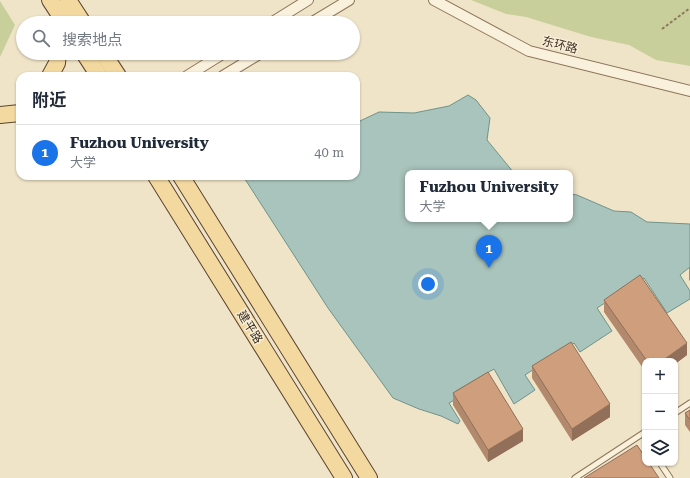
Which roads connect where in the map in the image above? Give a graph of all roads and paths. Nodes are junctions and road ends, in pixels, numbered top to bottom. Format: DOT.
graph roads {
  1 [pos="49,0"];
  2 [pos="68,0"];
  3 [pos="308,0"];
  4 [pos="349,0"];
  5 [pos="434,0"];
  6 [pos="690,8"];
  7 [pos="54,16"];
  8 [pos="60,16"];
  9 [pos="78,16"];
  10 [pos="282,16"];
  11 [pos="323,16"];
  12 [pos="662,28"];
  13 [pos="57,60"];
  14 [pos="89,60"];
  15 [pos="108,60"];
  16 [pos="213,60"];
  17 [pos="249,60"];
  18 [pos="52,72"];
  19 [pos="96,72"];
  20 [pos="115,72"];
  21 [pos="193,72"];
  22 [pos="230,72"];
  23 [pos="690,91"];
  24 [pos="16,110"];
  25 [pos="0,115"];
  26 [pos="158,180"];
  27 [pos="183,180"];
  28 [pos="690,403"];
  29 [pos="678,411"];
  30 [pos="642,435"];
  31 [pos="662,466"];
  32 [pos="344,478"];
  33 [pos="369,478"];
  34 [pos="575,478"];
  35 [pos="670,478"];
  1 -- 7 [label="main road"];
  1 -- 8 [label="main road"];
  2 -- 9 [label="main road"];
  3 -- 10 [label="street"];
  4 -- 11 [label="street"];
  5 -- 23 [label="street, 东环路"];
  6 -- 12 [label="path"];
  13 -- 18 [label="main road"];
  14 -- 19 [label="main road"];
  15 -- 20 [label="main road"];
  16 -- 21 [label="street"];
  17 -- 22 [label="street"];
  24 -- 25 [label="main road"];
  26 -- 32 [label="main road, 建平路"];
  27 -- 33 [label="main road, 建平路"];
  28 -- 29 [label="lane"];
  30 -- 34 [label="lane"];
  31 -- 35 [label="lane"];
}
